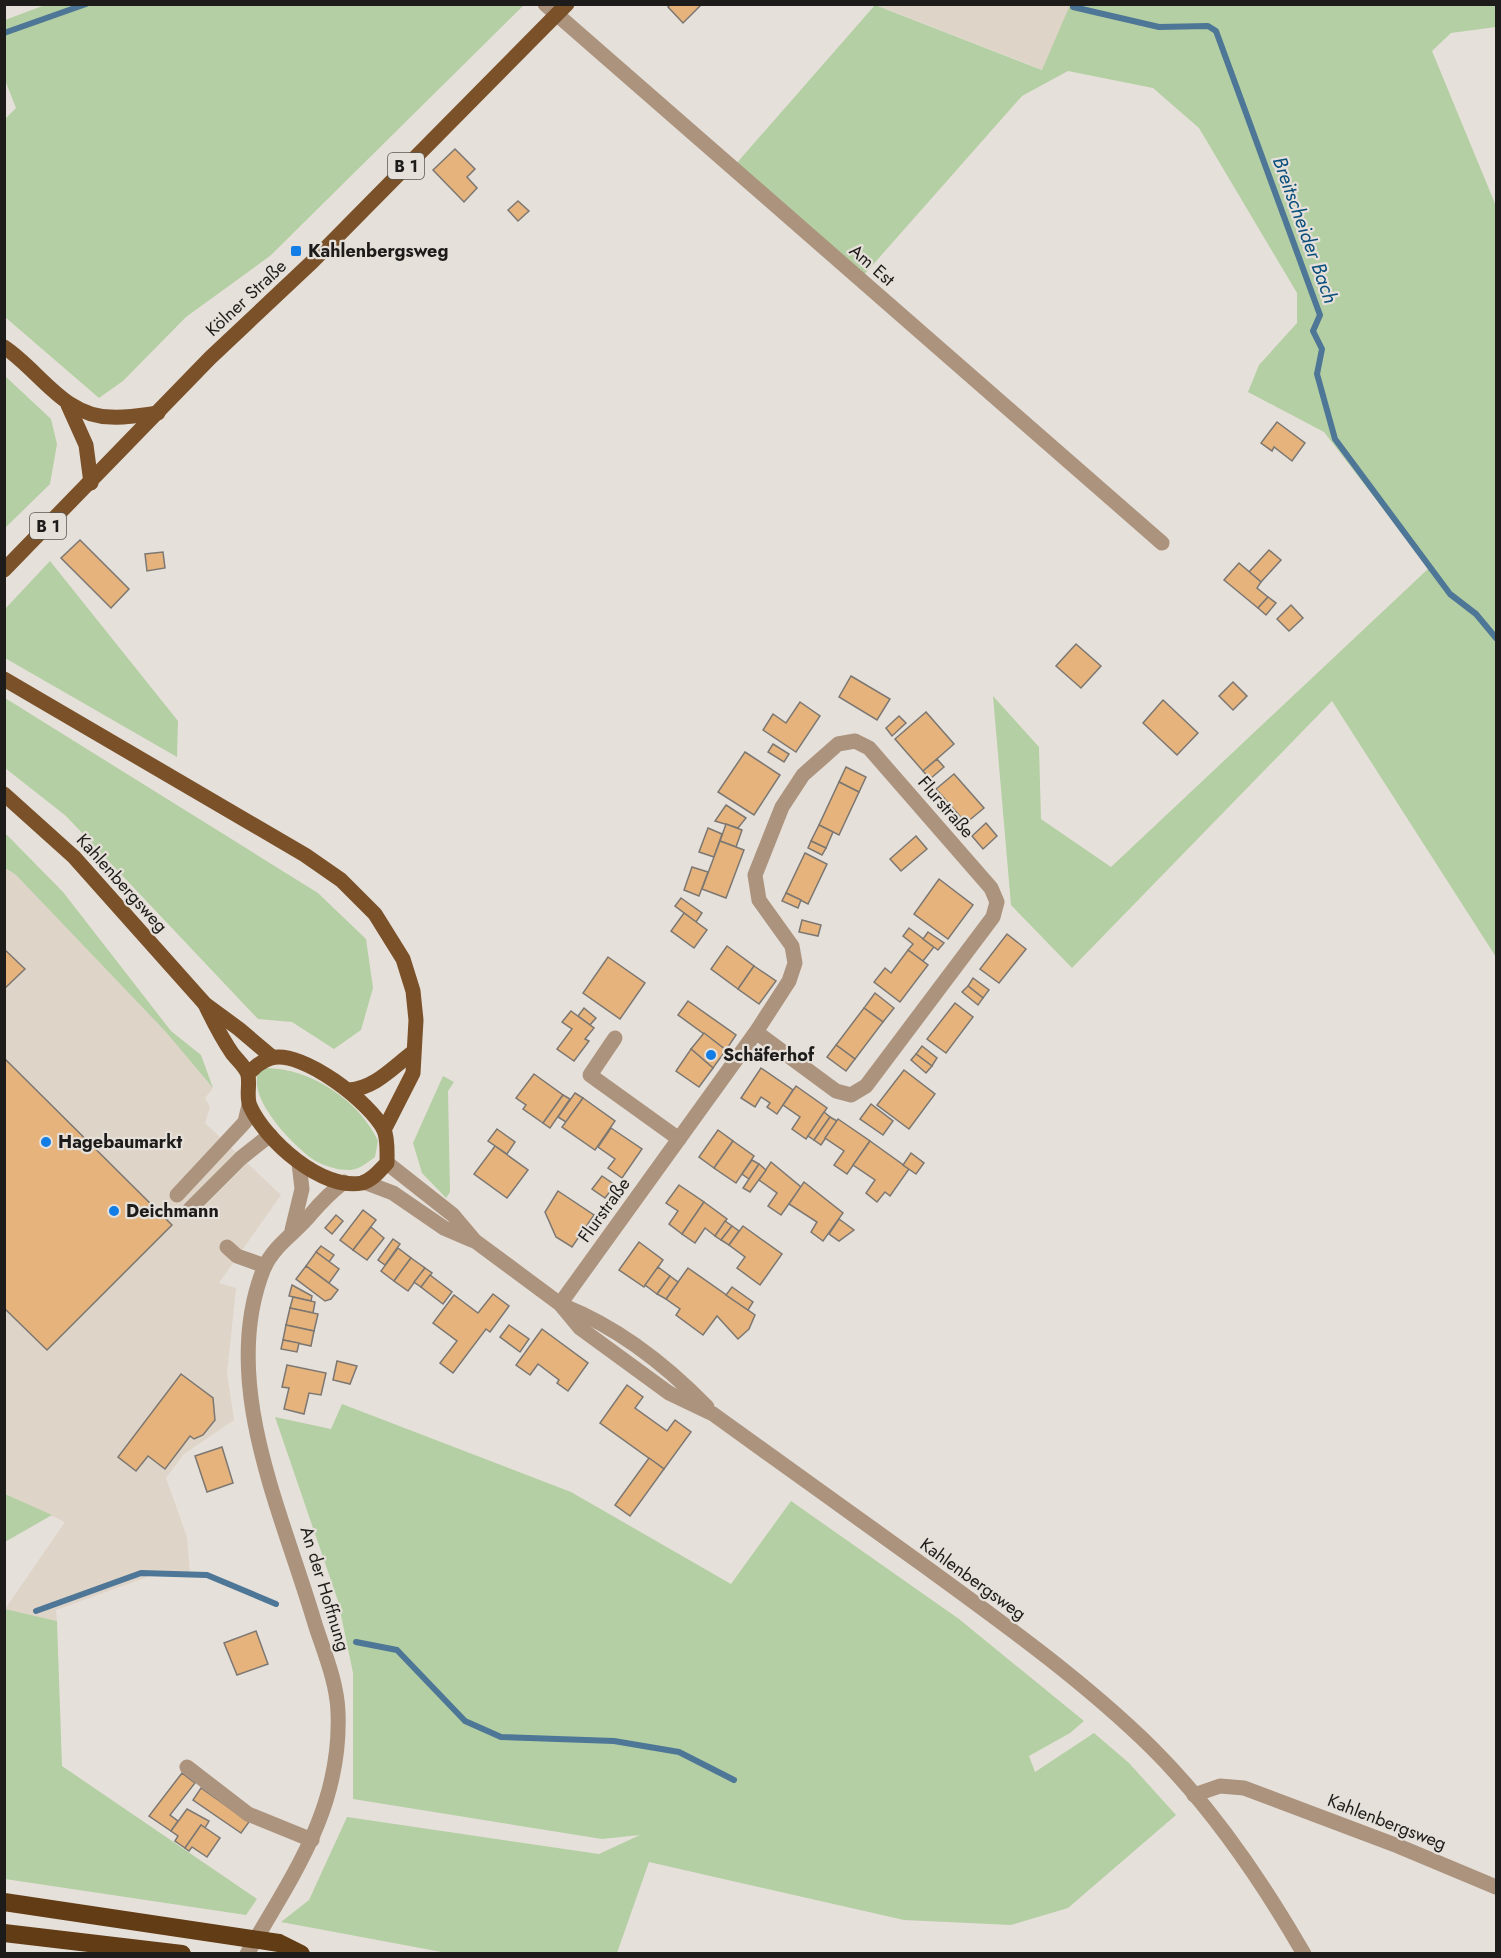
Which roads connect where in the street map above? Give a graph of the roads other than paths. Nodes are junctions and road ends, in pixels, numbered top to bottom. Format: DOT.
graph roads {
  1 [pos="545,4"];
  2 [pos="567,4"];
  3 [pos="556,16"];
  4 [pos="4,347"];
  5 [pos="68,405"];
  6 [pos="158,413"];
  7 [pos="91,483"];
  8 [pos="1162,543"];
  9 [pos="4,570"];
  10 [pos="4,679"];
  11 [pos="4,794"];
  12 [pos="205,1004"];
  13 [pos="756,1032"];
  14 [pos="615,1038"];
  15 [pos="412,1053"];
  16 [pos="272,1058"];
  17 [pos="248,1074"];
  18 [pos="349,1090"];
  19 [pos="249,1105"];
  20 [pos="384,1130"];
  21 [pos="270,1135"];
  22 [pos="679,1139"];
  23 [pos="299,1163"];
  24 [pos="387,1163"];
  25 [pos="344,1182"];
  26 [pos="364,1182"];
  27 [pos="177,1195"];
  28 [pos="190,1209"];
  29 [pos="292,1230"];
  30 [pos="475,1241"];
  31 [pos="227,1247"];
  32 [pos="265,1266"];
  33 [pos="560,1304"];
  34 [pos="187,1767"];
  35 [pos="1194,1795"];
  36 [pos="312,1840"];
  37 [pos="1497,1887"];
  38 [pos="4,1902"];
  39 [pos="4,1908"];
  40 [pos="80,1915"];
  41 [pos="4,1933"];
  42 [pos="182,1953"];
  43 [pos="247,1953"];
  44 [pos="302,1953"];
  45 [pos="1304,1953"];
  1 -- 3 [label="street, Am Est"];
  2 -- 3 [label="main road, Kölner Straße / B 1"];
  3 -- 6 [label="main road, Kölner Straße / B 1"];
  3 -- 8 [label="street, Am Est"];
  4 -- 5 [label="main road"];
  5 -- 6 [label="main road"];
  5 -- 7 [label="main road"];
  6 -- 7 [label="main road, Kölner Straße / B 1"];
  7 -- 9 [label="main road, Kölner Straße / B 1"];
  10 -- 15 [label="main road"];
  11 -- 12 [label="main road, Kahlenbergsweg"];
  12 -- 16 [label="main road, Kahlenbergsweg"];
  12 -- 17 [label="main road, Kahlenbergsweg"];
  13 -- 13 [label="street, Flurstraße"];
  13 -- 22 [label="street, Flurstraße"];
  14 -- 22 [label="street"];
  15 -- 18 [label="main road"];
  15 -- 20 [label="main road"];
  16 -- 17 [label="main road"];
  16 -- 18 [label="main road"];
  17 -- 19 [label="main road"];
  18 -- 20 [label="main road"];
  19 -- 21 [label="main road, Kahlenbergsweg"];
  19 -- 27 [label="street"];
  20 -- 24 [label="main road"];
  21 -- 23 [label="main road, Kahlenbergsweg"];
  21 -- 28 [label="street"];
  22 -- 33 [label="street, Flurstraße"];
  23 -- 25 [label="main road, Kahlenbergsweg"];
  23 -- 29 [label="street, An der Hoffnung"];
  24 -- 26 [label="main road"];
  24 -- 30 [label="street, Kahlenbergsweg"];
  25 -- 26 [label="main road, Kahlenbergsweg"];
  25 -- 29 [label="street, An der Hoffnung"];
  26 -- 30 [label="street, Kahlenbergsweg"];
  29 -- 32 [label="street, An der Hoffnung"];
  30 -- 33 [label="street, Kahlenbergsweg"];
  31 -- 32 [label="street"];
  32 -- 36 [label="street, An der Hoffnung"];
  33 -- 35 [label="street, Kahlenbergsweg"];
  34 -- 36 [label="street"];
  35 -- 37 [label="street, Kahlenbergsweg"];
  35 -- 45 [label="street, Kahlenbergsweg"];
  36 -- 43 [label="street, An der Hoffnung"];
  38 -- 40 [label="highway"];
  39 -- 40 [label="highway"];
  40 -- 44 [label="highway"];
  41 -- 42 [label="highway"];
}
